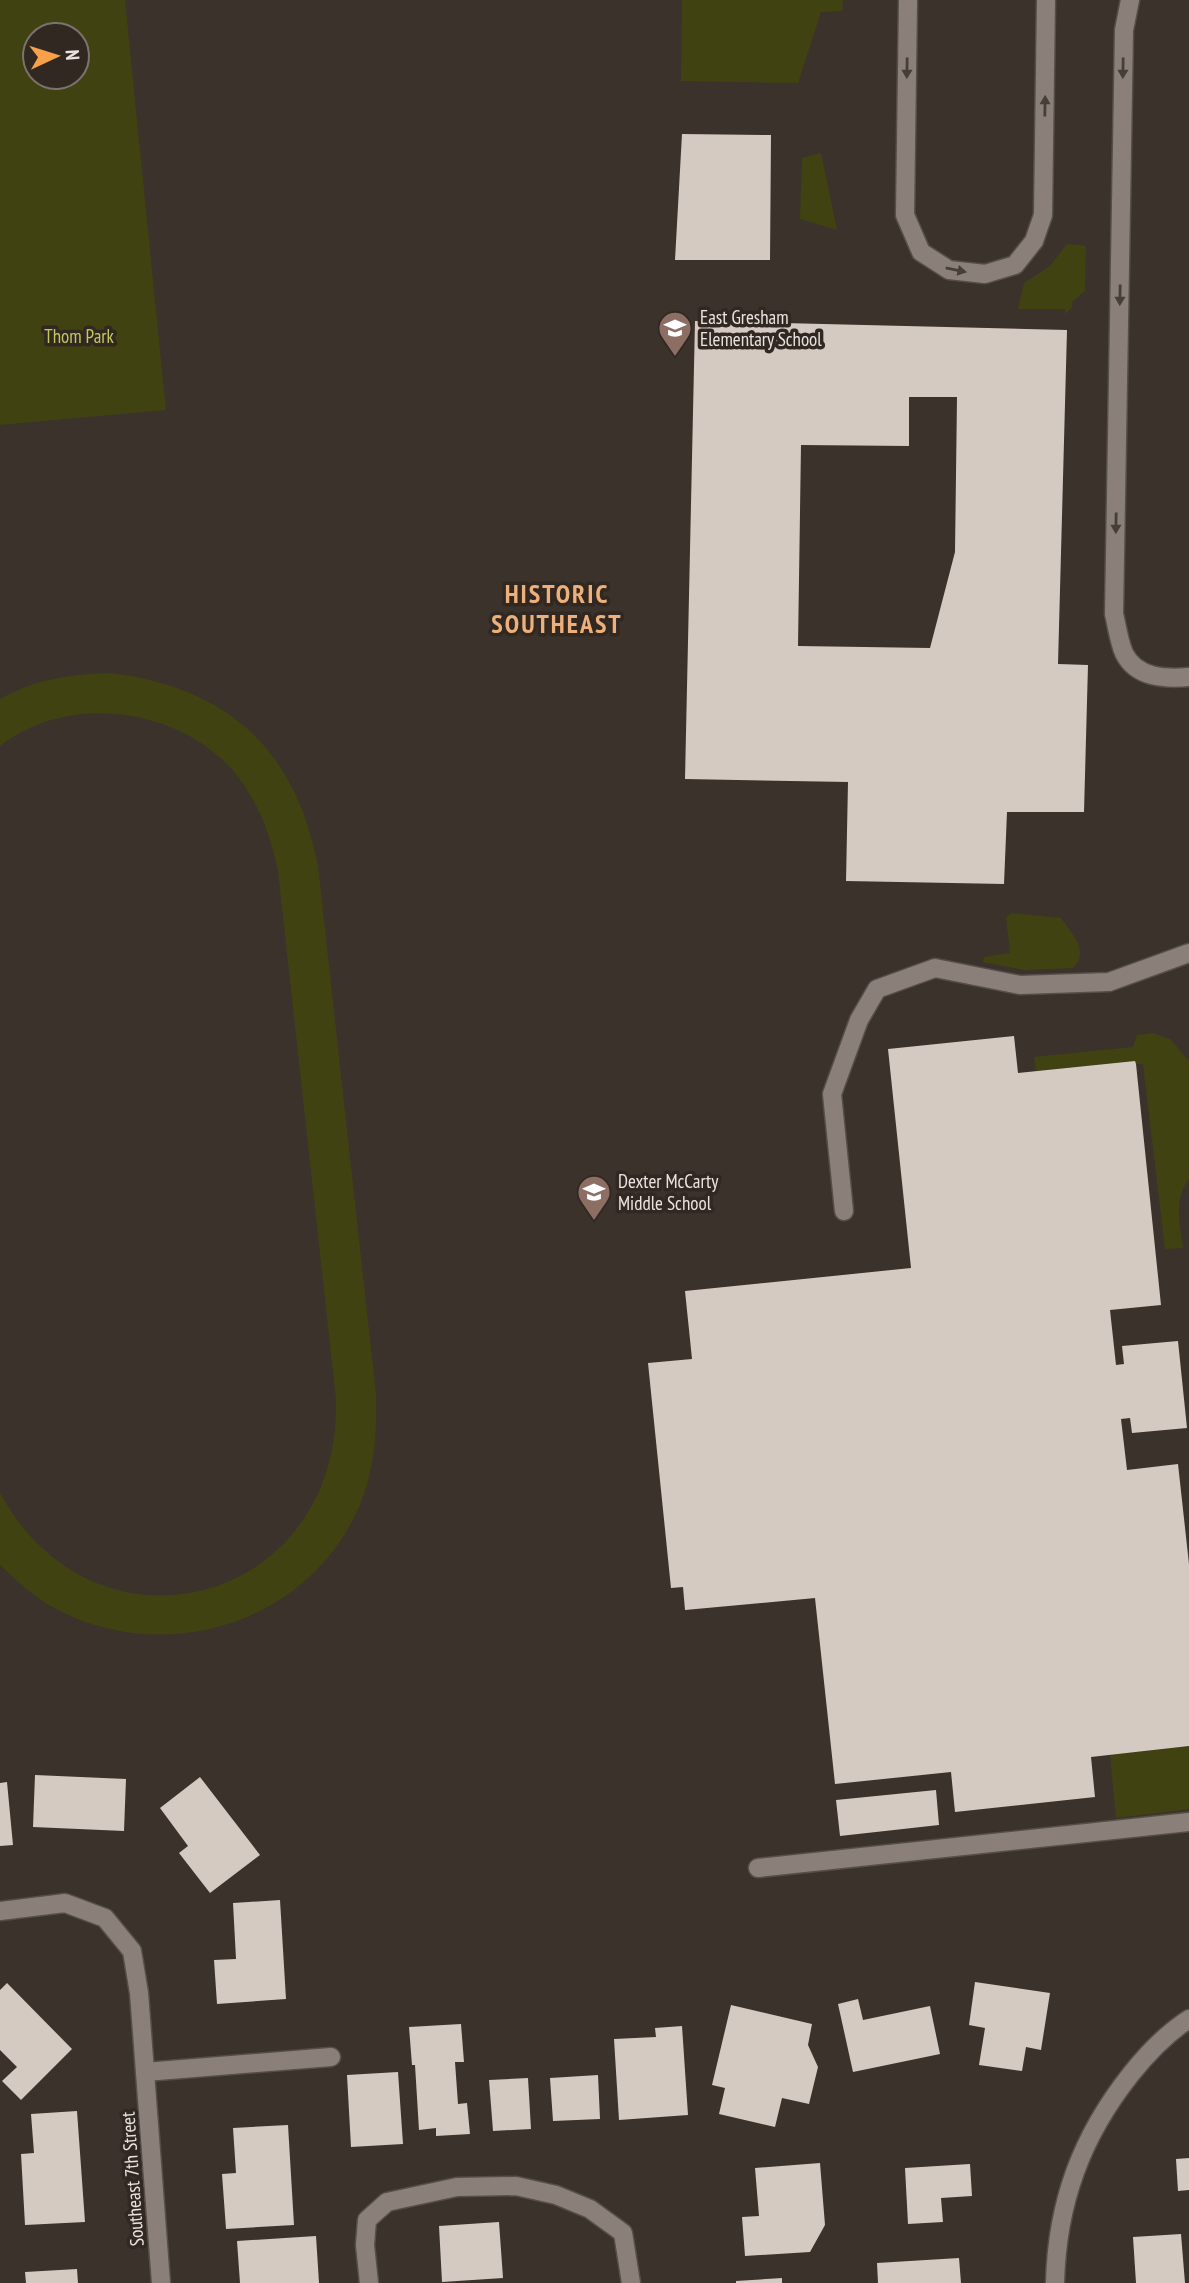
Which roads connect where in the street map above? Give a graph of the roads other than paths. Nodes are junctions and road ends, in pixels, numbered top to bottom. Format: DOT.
graph roads {
  1 [pos="908,0"];
  2 [pos="1046,0"];
  3 [pos="1130,0"];
  4 [pos="1189,677"];
  5 [pos="1189,953"];
  6 [pos="844,1211"];
  7 [pos="1189,1822"];
  8 [pos="758,1868"];
  9 [pos="0,1911"];
  10 [pos="1189,2019"];
  11 [pos="331,2057"];
  12 [pos="145,2072"];
  13 [pos="161,2283"];
  14 [pos="369,2283"];
  15 [pos="631,2283"];
  16 [pos="1055,2283"];
  1 -- 2 [label="street, one-way"];
  3 -- 4 [label="street, one-way"];
  5 -- 6 [label="street"];
  7 -- 8 [label="street"];
  9 -- 12 [label="street, Southeast 7th Street"];
  10 -- 16 [label="street"];
  11 -- 12 [label="street"];
  12 -- 13 [label="street, Southeast 7th Street"];
  14 -- 15 [label="street"];
}
